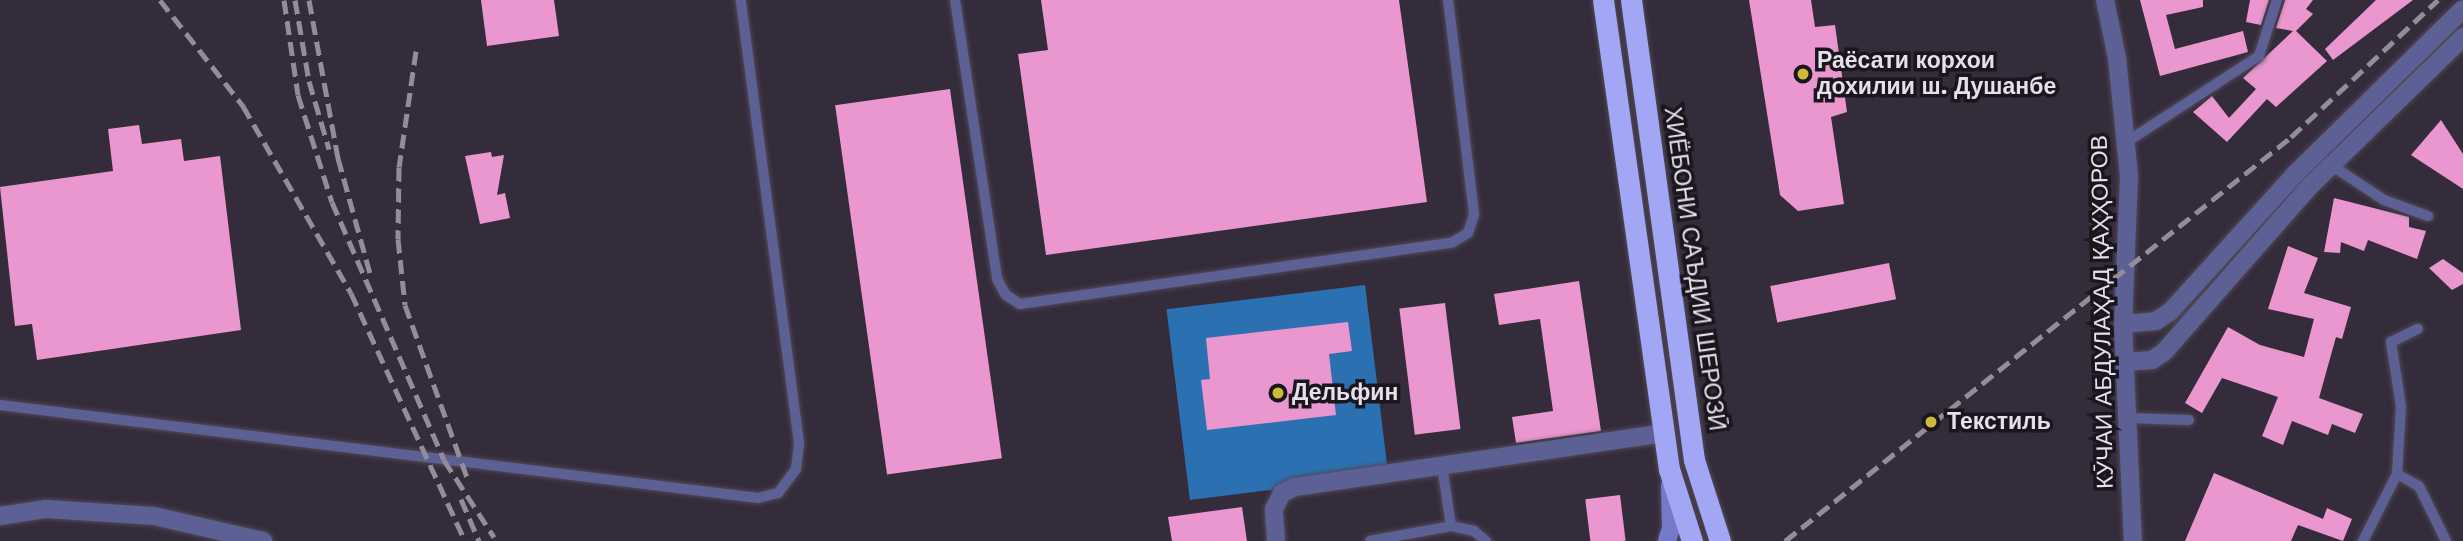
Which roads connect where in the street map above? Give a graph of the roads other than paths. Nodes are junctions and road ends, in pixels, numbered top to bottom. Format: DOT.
graph roads {
  1 [pos="741,0"];
  2 [pos="955,0"];
  3 [pos="1448,0"];
  4 [pos="1603,0"];
  5 [pos="1631,0"];
  6 [pos="2105,0"];
  7 [pos="2277,0"];
  8 [pos="2463,9"];
  9 [pos="2463,37"];
  10 [pos="2125,143"];
  11 [pos="2331,165"];
  12 [pos="2428,216"];
  13 [pos="2123,324"];
  14 [pos="2418,329"];
  15 [pos="2124,362"];
  16 [pos="0,405"];
  17 [pos="2126,418"];
  18 [pos="2189,420"];
  19 [pos="1664,433"];
  20 [pos="1442,466"];
  21 [pos="1669,469"];
  22 [pos="2397,474"];
  23 [pos="0,516"];
  24 [pos="1451,526"];
  25 [pos="263,541"];
  26 [pos="1276,541"];
  27 [pos="1370,541"];
  28 [pos="1486,541"];
  29 [pos="1667,541"];
  30 [pos="1692,541"];
  31 [pos="1720,541"];
  32 [pos="2133,541"];
  33 [pos="2363,541"];
  34 [pos="2446,541"];
  1 -- 16 [label="lane"];
  2 -- 3 [label="lane"];
  4 -- 19 [label="highway"];
  5 -- 31 [label="highway, ХИЁБОНИ САЪДИИ ШЕРОЗӢ"];
  6 -- 10 [label="street, КӮЧАИ АБДУЛАҲАД ҚАҲҲОРОВ"];
  7 -- 10 [label="lane"];
  8 -- 13 [label="street"];
  9 -- 11 [label="street"];
  10 -- 13 [label="street, КӮЧАИ АБДУЛАҲАД ҚАҲҲОРОВ"];
  11 -- 12 [label="lane"];
  11 -- 15 [label="street"];
  13 -- 15 [label="street, КӮЧАИ АБДУЛАҲАД ҚАҲҲОРОВ"];
  14 -- 22 [label="lane"];
  15 -- 17 [label="street, КӮЧАИ АБДУЛАҲАД ҚАҲҲОРОВ"];
  17 -- 18 [label="lane"];
  17 -- 32 [label="street, КӮЧАИ АБДУЛАҲАД ҚАҲҲОРОВ"];
  19 -- 20 [label="street"];
  19 -- 21 [label="highway"];
  20 -- 24 [label="lane"];
  20 -- 26 [label="street"];
  21 -- 29 [label="street"];
  21 -- 30 [label="highway"];
  22 -- 33 [label="lane"];
  22 -- 34 [label="lane"];
  23 -- 25 [label="street"];
  24 -- 27 [label="lane"];
  24 -- 28 [label="lane"];
}
